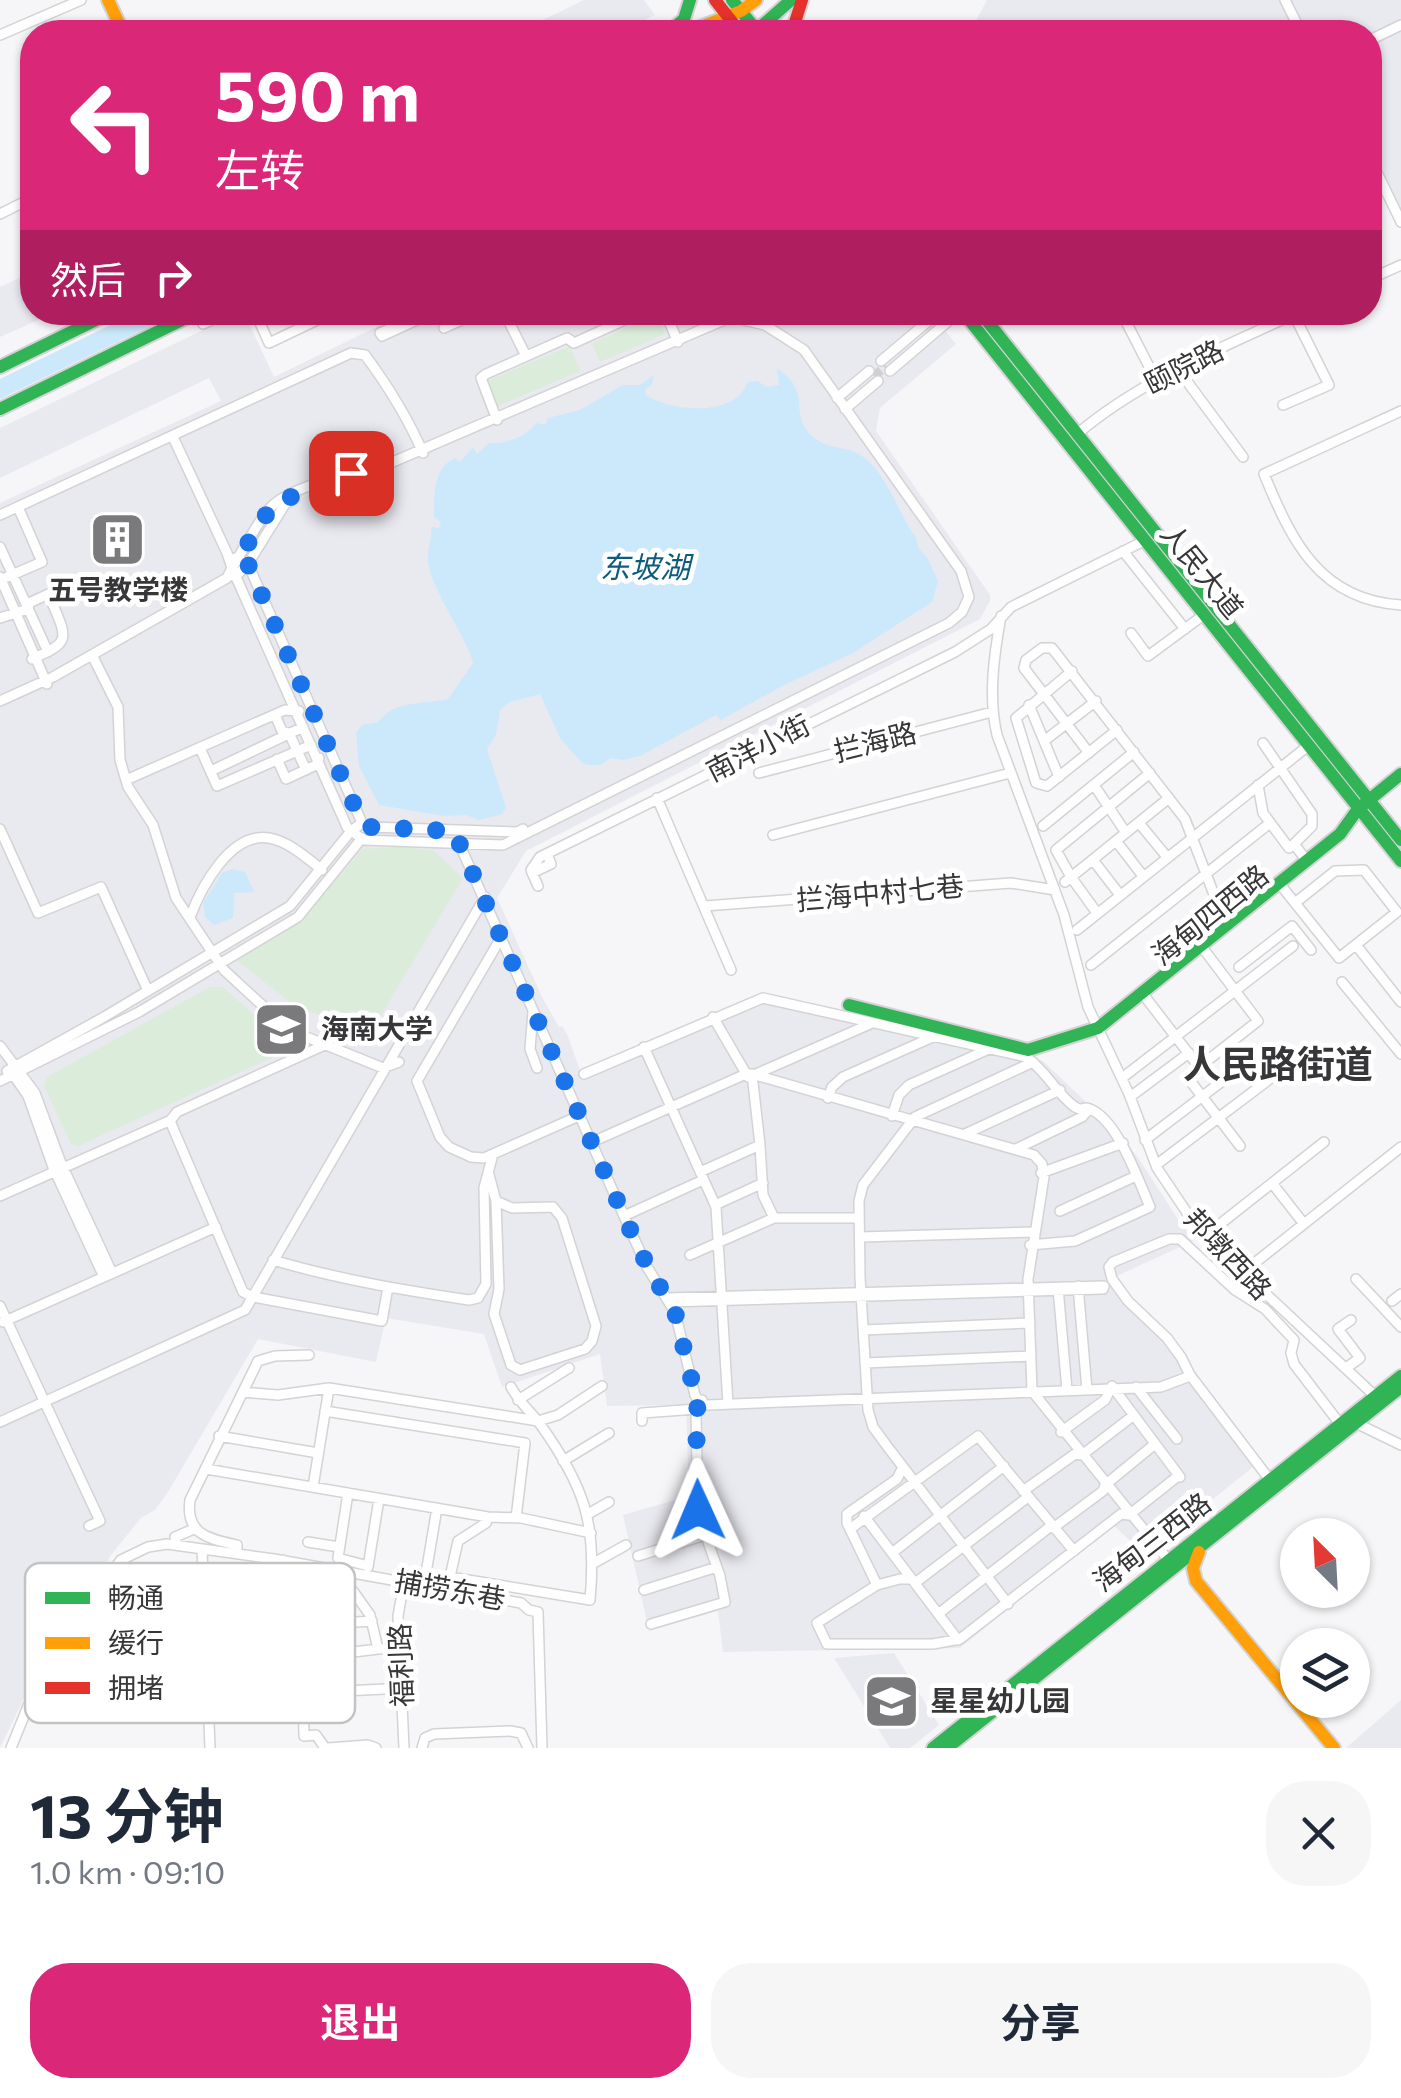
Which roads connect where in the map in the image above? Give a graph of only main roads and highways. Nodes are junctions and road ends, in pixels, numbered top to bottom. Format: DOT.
graph roads {
  1 [pos="715,0"];
  2 [pos="756,0"];
  3 [pos="791,0"];
  4 [pos="733,9"];
  5 [pos="770,20"];
  6 [pos="86,325"];
  7 [pos="172,325"];
  8 [pos="972,325"];
  9 [pos="990,325"];
  10 [pos="0,367"];
  11 [pos="0,409"];
  12 [pos="1401,774"];
  13 [pos="1401,785"];
  14 [pos="1373,803"];
  15 [pos="1361,812"];
  16 [pos="1401,840"];
  17 [pos="1401,860"];
  18 [pos="849,1005"];
  19 [pos="1099,1032"];
  20 [pos="1401,1376"];
  21 [pos="1401,1387"];
  22 [pos="1205,1544"];
  23 [pos="1170,1570"];
  24 [pos="933,1748"];
  25 [pos="948,1748"];
  26 [pos="1332,1748"];
  1 -- 4 [label="main road"];
  2 -- 4 [label="main road"];
  3 -- 5 [label="main road"];
  6 -- 10 [label="main road"];
  7 -- 11 [label="main road"];
  8 -- 15 [label="main road, 人民大道"];
  9 -- 14 [label="main road, 人民大道"];
  12 -- 14 [label="main road"];
  13 -- 14 [label="main road"];
  14 -- 15 [label="main road"];
  14 -- 16 [label="main road, 人民大道"];
  15 -- 17 [label="main road, 人民大道"];
  15 -- 19 [label="main road, 海甸四西路"];
  15 -- 19 [label="main road, 海甸四西路"];
  18 -- 19 [label="main road"];
  20 -- 23 [label="main road, 海甸三西路"];
  21 -- 22 [label="main road, 海甸三西路"];
  22 -- 23 [label="main road, 海甸三西路"];
  22 -- 26 [label="main road"];
  23 -- 24 [label="main road, 海甸三西路"];
  23 -- 25 [label="main road, 海甸三西路"];
  23 -- 26 [label="main road"];
}
